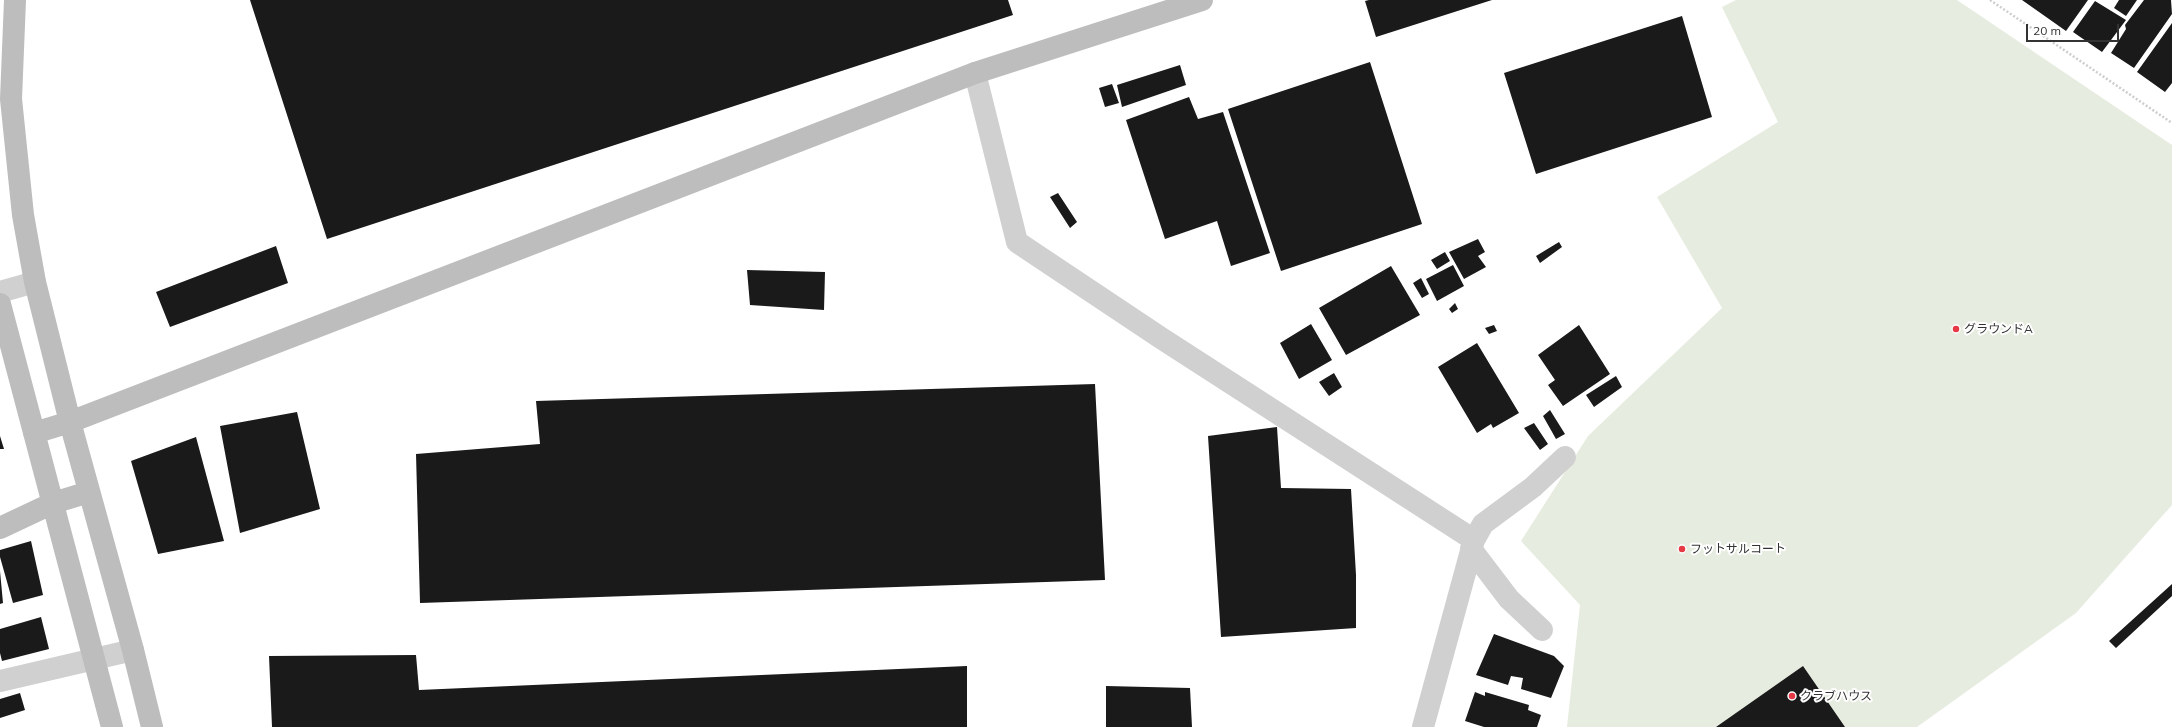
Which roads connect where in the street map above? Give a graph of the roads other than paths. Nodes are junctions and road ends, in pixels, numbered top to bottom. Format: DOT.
graph roads {
  1 [pos="15,0"];
  2 [pos="1202,0"];
  3 [pos="975,73"];
  4 [pos="6,100"];
  5 [pos="35,282"];
  6 [pos="0,292"];
  7 [pos="0,304"];
  8 [pos="70,422"];
  9 [pos="34,433"];
  10 [pos="1565,458"];
  11 [pos="89,492"];
  12 [pos="53,503"];
  13 [pos="0,528"];
  14 [pos="1473,545"];
  15 [pos="1542,630"];
  16 [pos="134,650"];
  17 [pos="94,660"];
  18 [pos="0,681"];
  19 [pos="112,727"];
  20 [pos="152,727"];
  21 [pos="1423,727"];
  1 -- 4 [label="street"];
  2 -- 3 [label="street"];
  3 -- 8 [label="street"];
  3 -- 14 [label="street"];
  4 -- 5 [label="street"];
  5 -- 6 [label="street"];
  5 -- 8 [label="street"];
  7 -- 9 [label="street"];
  8 -- 9 [label="street"];
  8 -- 11 [label="street"];
  9 -- 12 [label="street"];
  10 -- 14 [label="street"];
  11 -- 12 [label="street"];
  11 -- 16 [label="street"];
  12 -- 13 [label="street"];
  12 -- 17 [label="street"];
  14 -- 15 [label="street"];
  14 -- 21 [label="street"];
  16 -- 17 [label="street"];
  16 -- 20 [label="street"];
  17 -- 18 [label="street"];
  17 -- 19 [label="street"];
}
